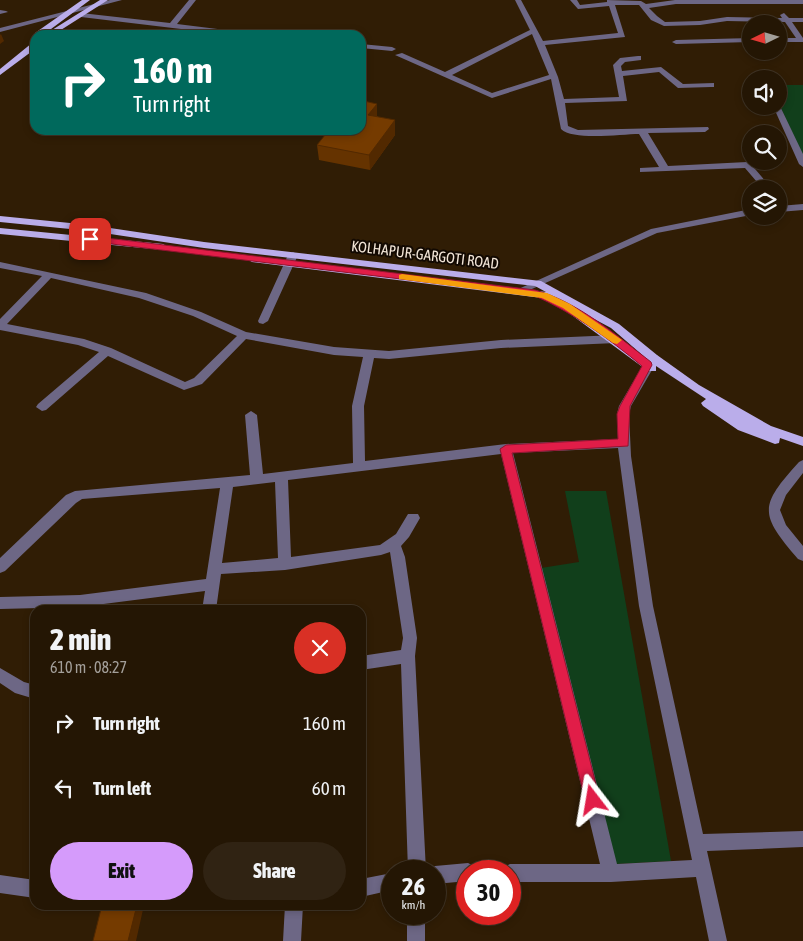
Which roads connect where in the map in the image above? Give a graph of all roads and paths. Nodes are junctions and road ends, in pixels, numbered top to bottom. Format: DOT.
graph roads {
  1 [pos="87,0"];
  2 [pos="119,0"];
  3 [pos="193,0"];
  4 [pos="518,0"];
  5 [pos="573,0"];
  6 [pos="733,1"];
  7 [pos="102,2"];
  8 [pos="610,2"];
  9 [pos="775,2"];
  10 [pos="803,2"];
  11 [pos="646,6"];
  12 [pos="71,11"];
  13 [pos="81,15"];
  14 [pos="784,15"];
  15 [pos="742,19"];
  16 [pos="788,20"];
  17 [pos="803,20"];
  18 [pos="172,26"];
  19 [pos="0,30"];
  20 [pos="44,30"];
  21 [pos="56,30"];
  22 [pos="207,30"];
  23 [pos="533,31"];
  24 [pos="30,40"];
  25 [pos="742,40"];
  26 [pos="788,40"];
  27 [pos="802,40"];
  28 [pos="676,42"];
  29 [pos="542,43"];
  30 [pos="366,46"];
  31 [pos="30,49"];
  32 [pos="392,49"];
  33 [pos="399,56"];
  34 [pos="638,58"];
  35 [pos="0,63"];
  36 [pos="0,74"];
  37 [pos="619,74"];
  38 [pos="446,75"];
  39 [pos="553,76"];
  40 [pos="712,85"];
  41 [pos="562,101"];
  42 [pos="781,115"];
  43 [pos="706,129"];
  44 [pos="642,131"];
  45 [pos="803,164"];
  46 [pos="665,169"];
  47 [pos="643,170"];
  48 [pos="760,180"];
  49 [pos="787,206"];
  50 [pos="803,207"];
  51 [pos="742,214"];
  52 [pos="0,219"];
  53 [pos="0,231"];
  54 [pos="292,260"];
  55 [pos="0,265"];
  56 [pos="49,274"];
  57 [pos="537,283"];
  58 [pos="519,291"];
  59 [pos="262,321"];
  60 [pos="0,326"];
  61 [pos="244,335"];
  62 [pos="616,339"];
  63 [pos="107,351"];
  64 [pos="369,354"];
  65 [pos="650,361"];
  66 [pos="42,407"];
  67 [pos="251,415"];
  68 [pos="803,442"];
  69 [pos="624,443"];
  70 [pos="506,449"];
  71 [pos="803,450"];
  72 [pos="803,465"];
  73 [pos="359,467"];
  74 [pos="281,476"];
  75 [pos="257,479"];
  76 [pos="227,482"];
  77 [pos="413,518"];
  78 [pos="394,546"];
  79 [pos="803,555"];
  80 [pos="285,564"];
  81 [pos="0,567"];
  82 [pos="215,569"];
  83 [pos="213,584"];
  84 [pos="1,605"];
  85 [pos="210,605"];
  86 [pos="408,656"];
  87 [pos="366,662"];
  88 [pos="0,676"];
  89 [pos="30,691"];
  90 [pos="803,839"];
  91 [pos="696,843"];
  92 [pos="417,860"];
  93 [pos="701,868"];
  94 [pos="521,873"];
  95 [pos="611,873"];
  96 [pos="0,884"];
  97 [pos="381,884"];
  98 [pos="30,887"];
  99 [pos="366,887"];
  100 [pos="294,910"];
  101 [pos="416,925"];
  102 [pos="292,941"];
  103 [pos="416,941"];
  104 [pos="718,941"];
  1 -- 12 [label="main road"];
  2 -- 7 [label="street"];
  3 -- 18 [label="street"];
  4 -- 23 [label="street"];
  5 -- 8 [label="street"];
  6 -- 9 [label="street"];
  6 -- 11 [label="street"];
  7 -- 12 [label="street"];
  7 -- 13 [label="main road"];
  8 -- 11 [label="street"];
  8 -- 29 [label="street"];
  9 -- 10 [label="street"];
  9 -- 14 [label="street"];
  11 -- 15 [label="street"];
  12 -- 19 [label="street"];
  12 -- 20 [label="main road"];
  13 -- 18 [label="street"];
  13 -- 21 [label="main road"];
  16 -- 17 [label="street"];
  16 -- 27 [label="street"];
  18 -- 22 [label="street"];
  23 -- 29 [label="street"];
  23 -- 38 [label="street"];
  24 -- 35 [label="main road"];
  25 -- 28 [label="street"];
  26 -- 27 [label="street"];
  29 -- 39 [label="street"];
  30 -- 32 [label="street"];
  31 -- 36 [label="main road"];
  33 -- 38 [label="street"];
  34 -- 37 [label="street"];
  37 -- 40 [label="street"];
  37 -- 41 [label="street"];
  38 -- 39 [label="street"];
  39 -- 41 [label="street"];
  41 -- 44 [label="street"];
  42 -- 45 [label="street"];
  43 -- 44 [label="street"];
  44 -- 46 [label="street"];
  46 -- 47 [label="street"];
  46 -- 48 [label="street"];
  49 -- 50 [label="street"];
  51 -- 57 [label="street"];
  52 -- 54 [label="main road, KOLHAPUR-GARGOTI ROAD"];
  53 -- 54 [label="main road"];
  54 -- 57 [label="main road, KOLHAPUR-GARGOTI ROAD"];
  54 -- 58 [label="main road"];
  54 -- 59 [label="street"];
  55 -- 56 [label="street"];
  56 -- 60 [label="street"];
  56 -- 61 [label="street"];
  57 -- 58 [label="street"];
  57 -- 65 [label="main road, KOLHAPUR-GARGOTI ROAD"];
  58 -- 62 [label="main road"];
  60 -- 63 [label="street"];
  61 -- 63 [label="street"];
  61 -- 64 [label="street"];
  62 -- 64 [label="street"];
  62 -- 65 [label="main road"];
  63 -- 66 [label="street"];
  64 -- 73 [label="street"];
  65 -- 68 [label="main road, KOLHAPUR-GARGOTI ROAD"];
  65 -- 69 [label="street"];
  65 -- 71 [label="main road"];
  67 -- 75 [label="street"];
  69 -- 70 [label="street"];
  69 -- 91 [label="street"];
  70 -- 73 [label="street"];
  70 -- 95 [label="street"];
  72 -- 79 [label="street"];
  73 -- 74 [label="street"];
  74 -- 75 [label="street"];
  74 -- 80 [label="street"];
  75 -- 76 [label="street"];
  76 -- 81 [label="street"];
  76 -- 82 [label="street"];
  77 -- 78 [label="street"];
  78 -- 80 [label="street"];
  78 -- 86 [label="street"];
  80 -- 82 [label="street"];
  82 -- 83 [label="street"];
  83 -- 84 [label="street"];
  83 -- 85 [label="street"];
  86 -- 87 [label="street"];
  86 -- 92 [label="street"];
  88 -- 89 [label="street"];
  90 -- 91 [label="street"];
  91 -- 93 [label="street"];
  93 -- 95 [label="street"];
  93 -- 104 [label="street"];
  94 -- 95 [label="street"];
  96 -- 98 [label="street"];
  97 -- 99 [label="street"];
  100 -- 102 [label="street"];
  101 -- 103 [label="street"];
}
